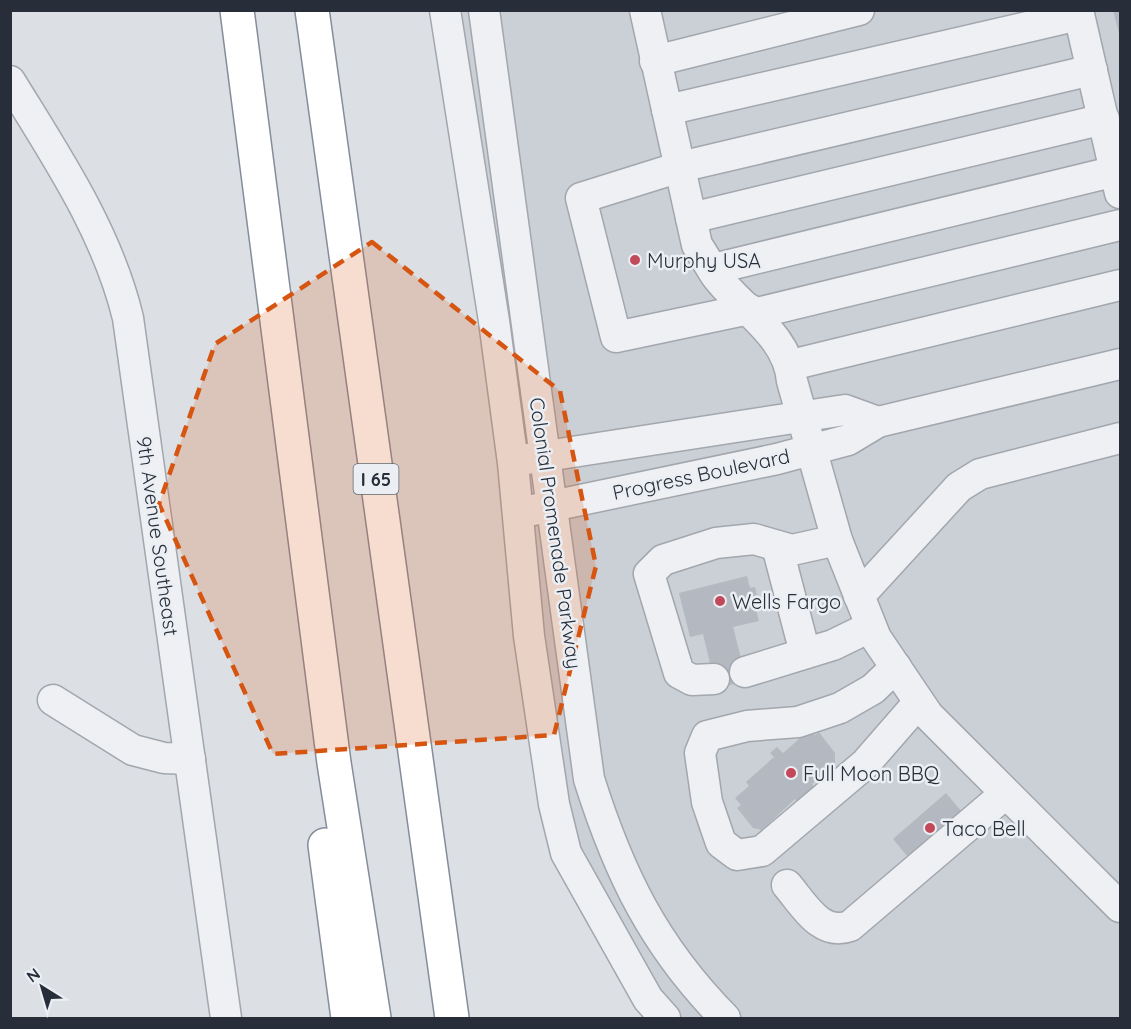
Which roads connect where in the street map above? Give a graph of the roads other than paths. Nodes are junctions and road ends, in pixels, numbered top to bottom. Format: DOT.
graph roads {
  1 [pos="237,10"];
  2 [pos="312,10"];
  3 [pos="446,10"];
  4 [pos="484,10"];
  5 [pos="645,10"];
  6 [pos="859,10"];
  7 [pos="1078,13"];
  8 [pos="655,61"];
  9 [pos="1092,70"];
  10 [pos="10,81"];
  11 [pos="667,110"];
  12 [pos="1104,119"];
  13 [pos="680,168"];
  14 [pos="1118,182"];
  15 [pos="691,218"];
  16 [pos="1120,225"];
  17 [pos="712,269"];
  18 [pos="1120,285"];
  19 [pos="751,312"];
  20 [pos="1120,364"];
  21 [pos="791,365"];
  22 [pos="802,417"];
  23 [pos="878,422"];
  24 [pos="1120,438"];
  25 [pos="811,451"];
  26 [pos="546,455"];
  27 [pos="513,463"];
  28 [pos="552,506"];
  29 [pos="518,513"];
  30 [pos="837,540"];
  31 [pos="777,546"];
  32 [pos="859,596"];
  33 [pos="870,627"];
  34 [pos="805,653"];
  35 [pos="896,667"];
  36 [pos="745,672"];
  37 [pos="714,679"];
  38 [pos="53,700"];
  39 [pos="919,702"];
  40 [pos="190,759"];
  41 [pos="334,763"];
  42 [pos="1005,794"];
  43 [pos="787,885"];
  44 [pos="1120,907"];
  45 [pos="443,948"];
  46 [pos="226,1018"];
  47 [pos="348,1018"];
  48 [pos="374,1018"];
  49 [pos="452,1018"];
  50 [pos="466,1018"];
  51 [pos="665,1018"];
  52 [pos="725,1018"];
  1 -- 41 [label="highway"];
  2 -- 45 [label="highway, I 65"];
  3 -- 27 [label="street, Colonial Promenade Parkway"];
  4 -- 26 [label="street, Colonial Promenade Parkway"];
  5 -- 8 [label="street"];
  6 -- 8 [label="street"];
  7 -- 9 [label="street"];
  7 -- 11 [label="street"];
  8 -- 11 [label="street"];
  9 -- 12 [label="street"];
  9 -- 13 [label="street"];
  10 -- 40 [label="street, 9th Avenue Southeast"];
  11 -- 13 [label="street"];
  12 -- 14 [label="street"];
  12 -- 15 [label="street"];
  13 -- 15 [label="street"];
  13 -- 19 [label="street"];
  14 -- 17 [label="street"];
  15 -- 17 [label="street"];
  16 -- 19 [label="street"];
  17 -- 19 [label="street"];
  18 -- 21 [label="street"];
  19 -- 21 [label="street"];
  20 -- 23 [label="street, Progress Boulevard"];
  21 -- 22 [label="street"];
  22 -- 23 [label="street, Progress Boulevard"];
  22 -- 25 [label="street"];
  22 -- 26 [label="street, Progress Boulevard"];
  23 -- 25 [label="street, Progress Boulevard"];
  24 -- 32 [label="street"];
  25 -- 28 [label="street, Progress Boulevard"];
  25 -- 30 [label="street"];
  26 -- 27 [label="street, Progress Boulevard"];
  26 -- 28 [label="street, Colonial Promenade Parkway"];
  27 -- 29 [label="street, Colonial Promenade Parkway"];
  28 -- 29 [label="street, Progress Boulevard"];
  28 -- 52 [label="street, Colonial Promenade Parkway"];
  29 -- 51 [label="street, Colonial Promenade Parkway"];
  30 -- 31 [label="street"];
  30 -- 32 [label="street"];
  31 -- 34 [label="street"];
  31 -- 37 [label="street"];
  32 -- 33 [label="street"];
  33 -- 34 [label="street"];
  33 -- 35 [label="street"];
  34 -- 36 [label="street"];
  35 -- 39 [label="street"];
  35 -- 39 [label="street"];
  38 -- 40 [label="street"];
  39 -- 42 [label="street"];
  40 -- 46 [label="street, 9th Avenue Southeast"];
  41 -- 47 [label="highway"];
  41 -- 48 [label="highway"];
  42 -- 43 [label="street"];
  42 -- 44 [label="street"];
  45 -- 49 [label="highway, I 65"];
  45 -- 50 [label="highway"];
}
